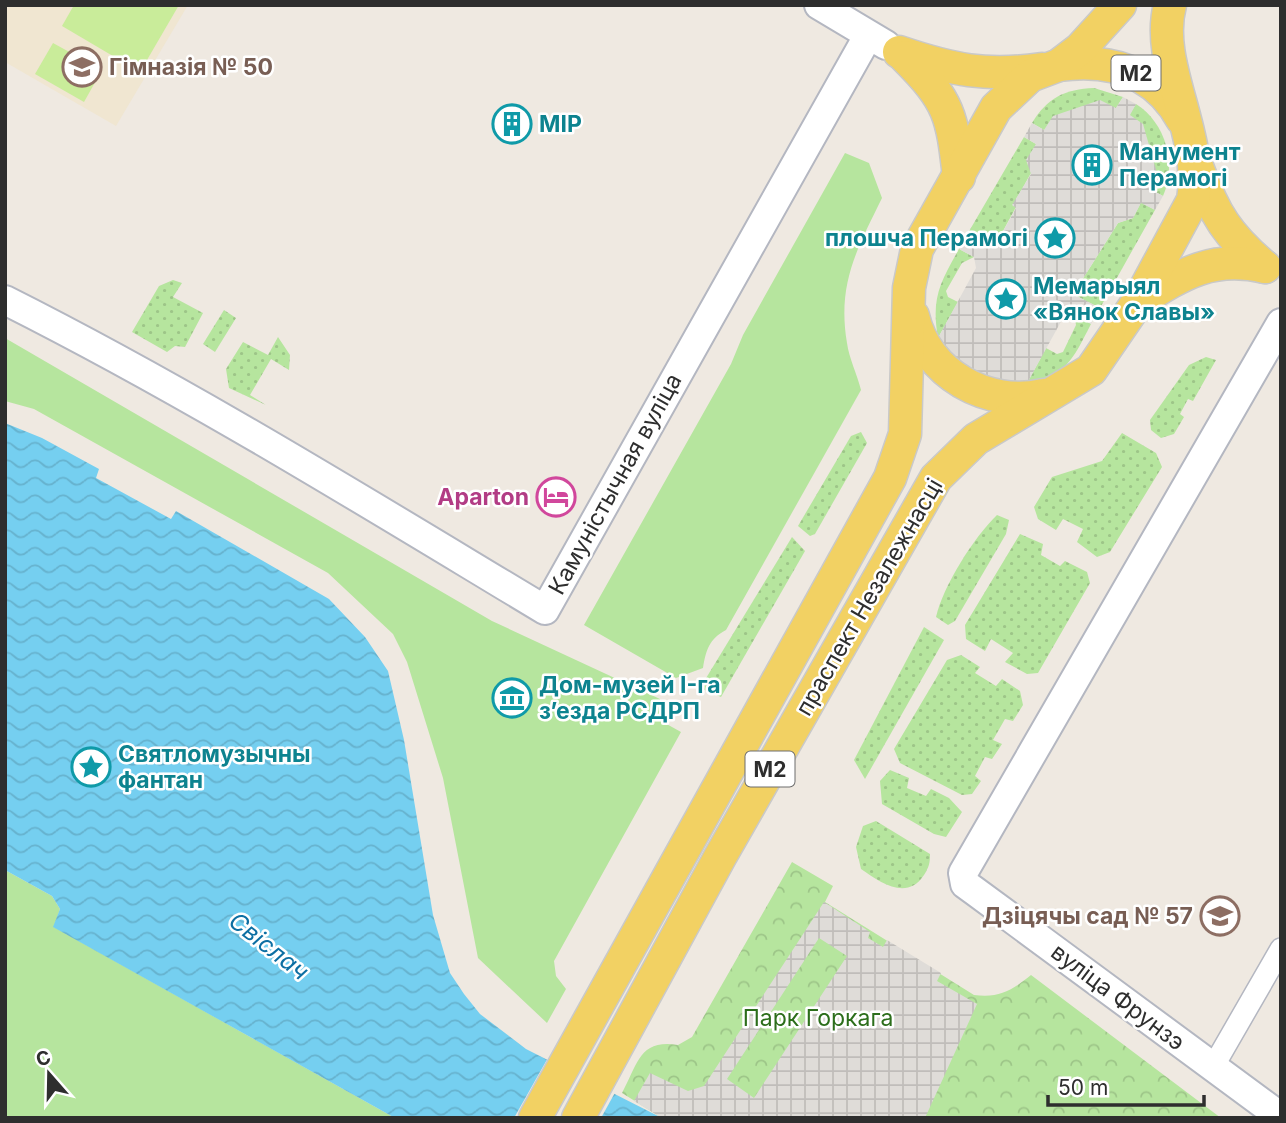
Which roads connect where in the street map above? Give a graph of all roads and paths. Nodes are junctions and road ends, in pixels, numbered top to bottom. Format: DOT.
graph roads {
  1 [pos="819,5"];
  2 [pos="1120,5"];
  3 [pos="1170,5"];
  4 [pos="869,36"];
  5 [pos="900,52"];
  6 [pos="1053,66"];
  7 [pos="1188,130"];
  8 [pos="1196,162"];
  9 [pos="959,177"];
  10 [pos="1273,271"];
  11 [pos="5,300"];
  12 [pos="1139,300"];
  13 [pos="910,303"];
  14 [pos="1281,323"];
  15 [pos="1054,391"];
  16 [pos="1281,949"];
  17 [pos="1213,1067"];
  18 [pos="1281,1117"];
  19 [pos="535,1118"];
  20 [pos="578,1118"];
  1 -- 4 [label="street"];
  2 -- 6 [label="main road, праспект Незалежнасці / М2"];
  3 -- 7 [label="main road, праспект Незалежнасці / М2"];
  4 -- 5 [label="street"];
  4 -- 11 [label="street, Камуністычная вуліца"];
  5 -- 6 [label="main road"];
  5 -- 9 [label="main road"];
  6 -- 7 [label="main road, М2"];
  6 -- 9 [label="main road, праспект Незалежнасці / М2"];
  7 -- 8 [label="main road, праспект Незалежнасці / М2"];
  8 -- 10 [label="main road"];
  8 -- 12 [label="main road, праспект Незалежнасці / М2"];
  9 -- 13 [label="main road, праспект Незалежнасці / М2"];
  10 -- 12 [label="main road"];
  12 -- 15 [label="main road, праспект Незалежнасці / М2"];
  13 -- 15 [label="main road, М2"];
  13 -- 19 [label="main road, праспект Незалежнасці / М2"];
  14 -- 17 [label="street, вуліца Фрунзэ"];
  15 -- 20 [label="main road, праспект Незалежнасці / М2"];
  16 -- 17 [label="street"];
  17 -- 18 [label="street, вуліца Фрунзэ"];
}
